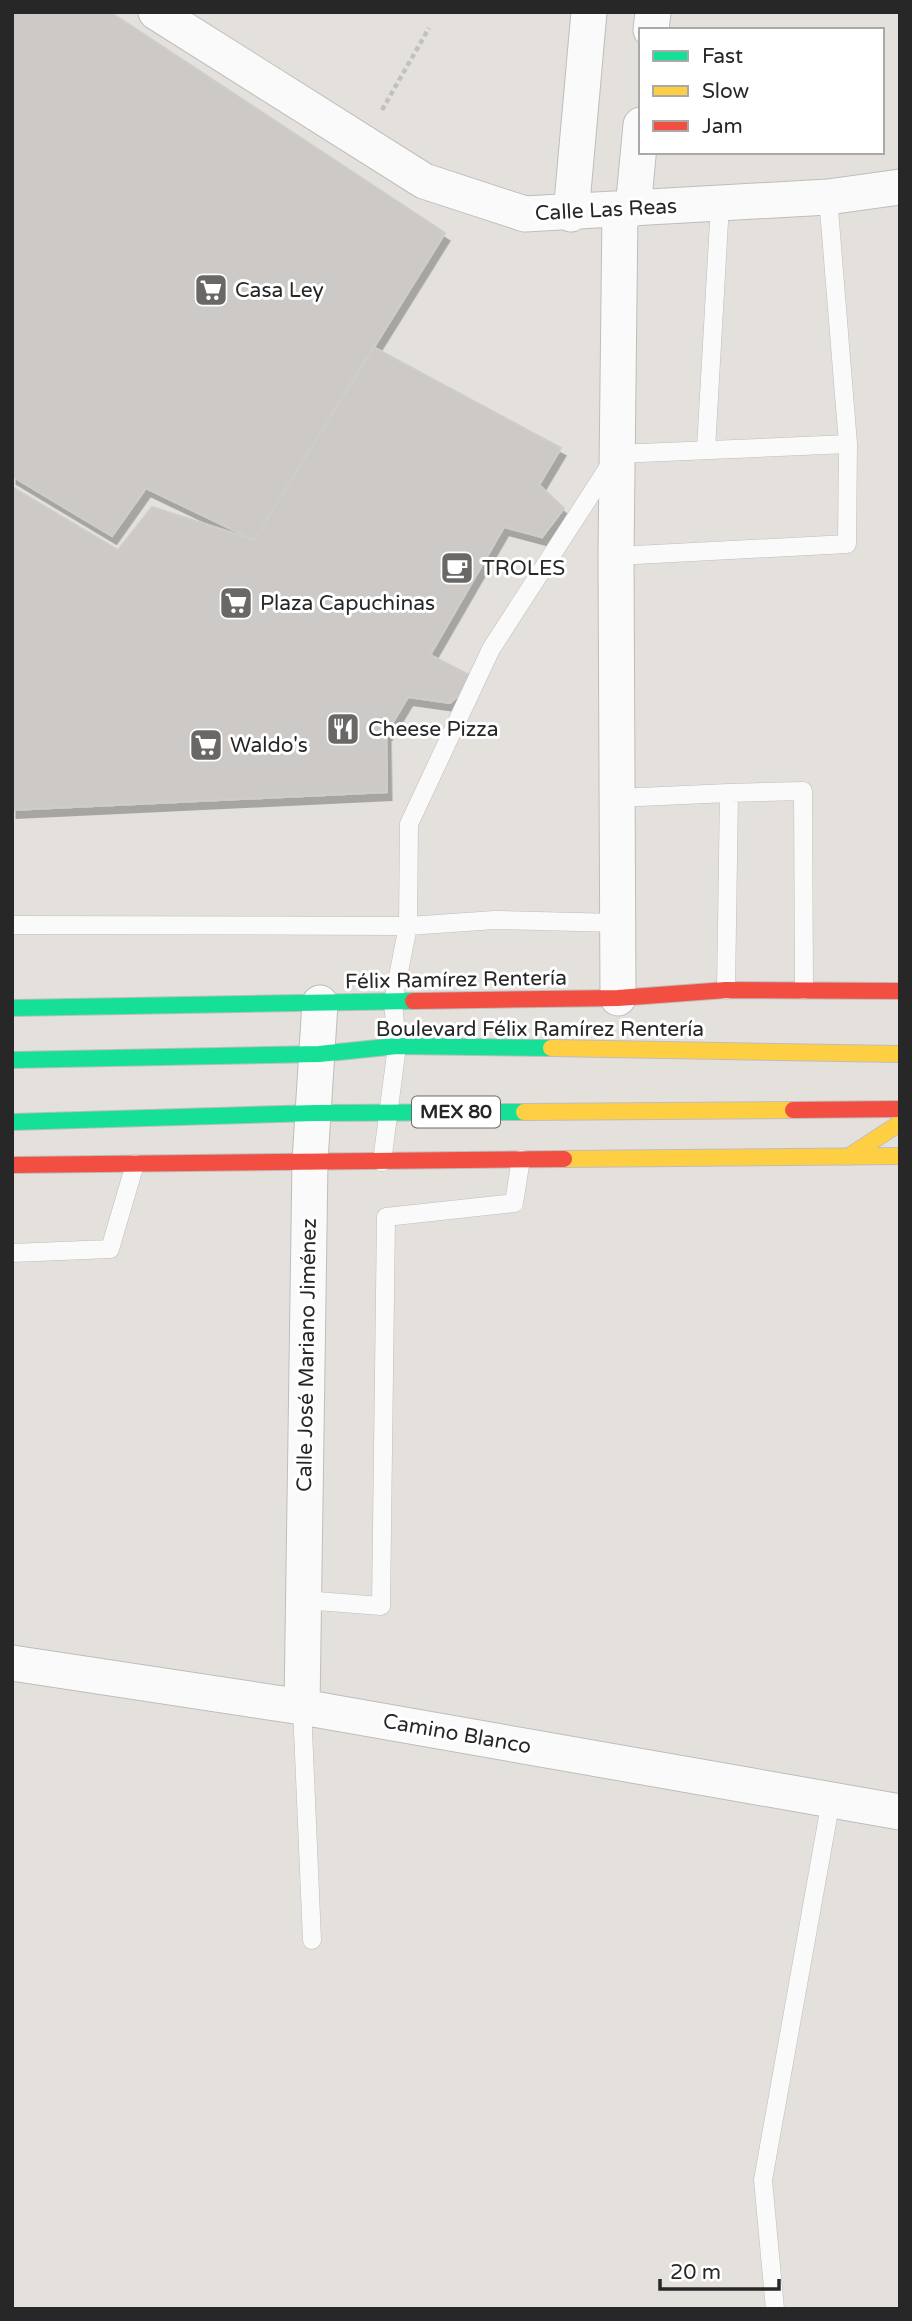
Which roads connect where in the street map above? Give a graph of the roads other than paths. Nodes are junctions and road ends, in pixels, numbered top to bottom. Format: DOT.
graph roads {
  1 [pos="156,12"];
  2 [pos="589,12"];
  3 [pos="639,137"];
  4 [pos="900,187"];
  5 [pos="828,197"];
  6 [pos="720,204"];
  7 [pos="627,210"];
  8 [pos="571,214"];
  9 [pos="848,444"];
  10 [pos="706,449"];
  11 [pos="617,454"];
  12 [pos="616,556"];
  13 [pos="729,793"];
  14 [pos="617,798"];
  15 [pos="618,923"];
  16 [pos="12,925"];
  17 [pos="408,926"];
  18 [pos="726,990"];
  19 [pos="804,990"];
  20 [pos="900,991"];
  21 [pos="618,998"];
  22 [pos="393,1002"];
  23 [pos="320,1003"];
  24 [pos="12,1008"];
  25 [pos="397,1046"];
  26 [pos="319,1054"];
  27 [pos="900,1054"];
  28 [pos="12,1060"];
  29 [pos="900,1109"];
  30 [pos="387,1112"];
  31 [pos="314,1113"];
  32 [pos="12,1122"];
  33 [pos="900,1124"];
  34 [pos="900,1156"];
  35 [pos="848,1157"];
  36 [pos="521,1159"];
  37 [pos="310,1161"];
  38 [pos="382,1162"];
  39 [pos="135,1164"];
  40 [pos="12,1165"];
  41 [pos="12,1253"];
  42 [pos="304,1600"];
  43 [pos="12,1663"];
  44 [pos="302,1707"];
  45 [pos="831,1800"];
  46 [pos="900,1812"];
  47 [pos="312,1940"];
  48 [pos="775,2309"];
  1 -- 8 [label="street, Calle Las Reas"];
  2 -- 8 [label="street"];
  3 -- 7 [label="street"];
  4 -- 5 [label="street, Calle Las Reas"];
  5 -- 6 [label="street, Calle Las Reas"];
  5 -- 9 [label="lane"];
  6 -- 7 [label="street, Calle Las Reas"];
  6 -- 10 [label="lane"];
  7 -- 8 [label="street, Calle Las Reas"];
  7 -- 11 [label="street"];
  9 -- 10 [label="lane"];
  9 -- 12 [label="lane"];
  10 -- 11 [label="lane"];
  11 -- 12 [label="street"];
  11 -- 17 [label="lane"];
  12 -- 14 [label="street"];
  13 -- 14 [label="lane"];
  13 -- 18 [label="lane"];
  13 -- 19 [label="lane"];
  14 -- 15 [label="street"];
  15 -- 17 [label="lane"];
  15 -- 21 [label="street"];
  16 -- 17 [label="lane"];
  17 -- 22 [label="lane"];
  18 -- 19 [label="main road, Félix Ramírez Rentería"];
  18 -- 21 [label="main road, Félix Ramírez Rentería"];
  19 -- 20 [label="main road, Félix Ramírez Rentería"];
  21 -- 22 [label="main road, Félix Ramírez Rentería"];
  22 -- 23 [label="main road, Félix Ramírez Rentería"];
  22 -- 25 [label="lane"];
  23 -- 24 [label="main road, Félix Ramírez Rentería"];
  23 -- 26 [label="street, Calle José Mariano Jiménez"];
  25 -- 26 [label="main road, Boulevard Félix Ramírez Rentería"];
  25 -- 27 [label="main road, Boulevard Félix Ramírez Rentería"];
  25 -- 30 [label="lane"];
  26 -- 28 [label="main road, Boulevard Félix Ramírez Rentería"];
  26 -- 31 [label="street, Calle José Mariano Jiménez"];
  29 -- 30 [label="main road, MEX 80"];
  30 -- 31 [label="main road, MEX 80"];
  30 -- 38 [label="lane"];
  31 -- 32 [label="main road, MEX 80"];
  31 -- 37 [label="street, Calle José Mariano Jiménez"];
  33 -- 35 [label="main road"];
  34 -- 35 [label="main road"];
  35 -- 36 [label="main road"];
  36 -- 38 [label="main road"];
  36 -- 42 [label="lane"];
  37 -- 38 [label="main road"];
  37 -- 39 [label="main road"];
  37 -- 42 [label="street, Calle José Mariano Jiménez"];
  39 -- 40 [label="main road"];
  39 -- 41 [label="lane"];
  42 -- 44 [label="street, Calle José Mariano Jiménez"];
  43 -- 44 [label="street, Camino Blanco"];
  44 -- 45 [label="street, Camino Blanco"];
  44 -- 47 [label="lane"];
  45 -- 46 [label="street, Camino Blanco"];
  45 -- 48 [label="lane"];
}
